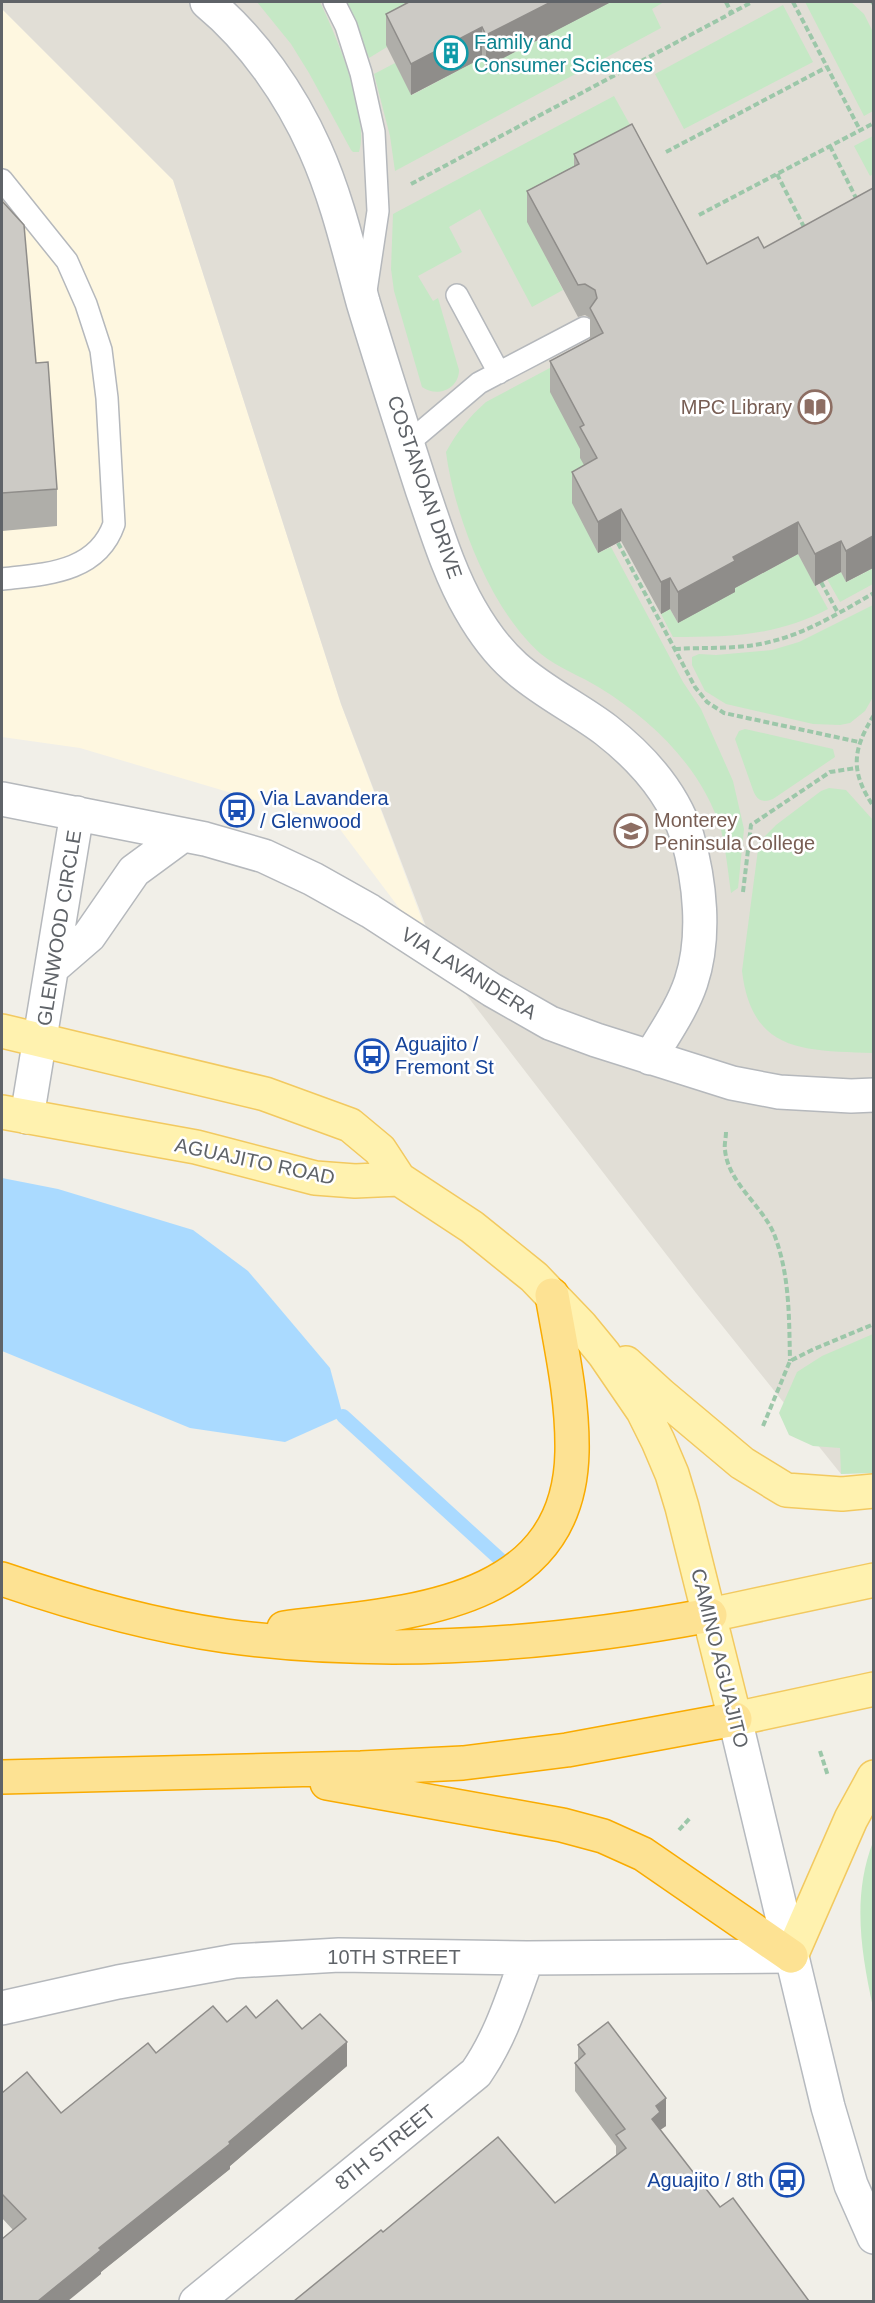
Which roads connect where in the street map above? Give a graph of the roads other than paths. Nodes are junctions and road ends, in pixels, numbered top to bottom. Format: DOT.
graph roads {
  1 [pos="334,2"];
  2 [pos="223,8"];
  3 [pos="2,180"];
  4 [pos="457,295"];
  5 [pos="364,303"];
  6 [pos="584,328"];
  7 [pos="499,373"];
  8 [pos="407,444"];
  9 [pos="2,579"];
  10 [pos="2,799"];
  11 [pos="77,813"];
  12 [pos="183,835"];
  13 [pos="52,968"];
  14 [pos="2,1031"];
  15 [pos="41,1041"];
  16 [pos="650,1058"];
  17 [pos="873,1095"];
  18 [pos="14,1115"];
  19 [pos="399,1179"];
  20 [pos="552,1295"];
  21 [pos="873,1491"];
  22 [pos="2,1579"];
  23 [pos="873,1580"];
  24 [pos="710,1615"];
  25 [pos="225,1635"];
  26 [pos="873,1689"];
  27 [pos="735,1719"];
  28 [pos="257,1771"];
  29 [pos="2,1777"];
  30 [pos="873,1777"];
  31 [pos="791,1956"];
  32 [pos="527,1958"];
  33 [pos="2,2008"];
  34 [pos="873,2237"];
  35 [pos="196,2301"];
  1 -- 5 [label="lane"];
  2 -- 5 [label="street, COSTANOAN DRIVE"];
  3 -- 9 [label="lane"];
  4 -- 7 [label="lane"];
  5 -- 8 [label="street, COSTANOAN DRIVE"];
  6 -- 7 [label="lane"];
  7 -- 8 [label="lane"];
  8 -- 16 [label="street, COSTANOAN DRIVE"];
  10 -- 11 [label="street, GLENWOOD CIRCLE"];
  11 -- 12 [label="street, VIA LAVANDERA"];
  11 -- 13 [label="street, GLENWOOD CIRCLE"];
  12 -- 13 [label="street"];
  12 -- 16 [label="street, VIA LAVANDERA"];
  13 -- 15 [label="street, GLENWOOD CIRCLE"];
  14 -- 15 [label="main road"];
  15 -- 18 [label="street, GLENWOOD CIRCLE"];
  15 -- 19 [label="main road"];
  16 -- 17 [label="street, VIA LAVANDERA"];
  18 -- 19 [label="main road, AGUAJITO ROAD"];
  19 -- 20 [label="main road, CAMINO AGUAJITO"];
  20 -- 21 [label="main road"];
  20 -- 24 [label="main road, CAMINO AGUAJITO"];
  20 -- 25 [label="highway"];
  22 -- 25 [label="highway"];
  23 -- 24 [label="main road"];
  24 -- 25 [label="highway"];
  24 -- 27 [label="main road, CAMINO AGUAJITO"];
  26 -- 27 [label="main road"];
  27 -- 28 [label="highway"];
  27 -- 31 [label="street, CAMINO AGUAJITO"];
  28 -- 29 [label="highway"];
  28 -- 31 [label="highway"];
  30 -- 31 [label="main road"];
  31 -- 32 [label="street, 10TH STREET"];
  31 -- 34 [label="street, CAMINO AGUAJITO"];
  32 -- 33 [label="street, 10TH STREET"];
  32 -- 35 [label="street, 8TH STREET"];
}
